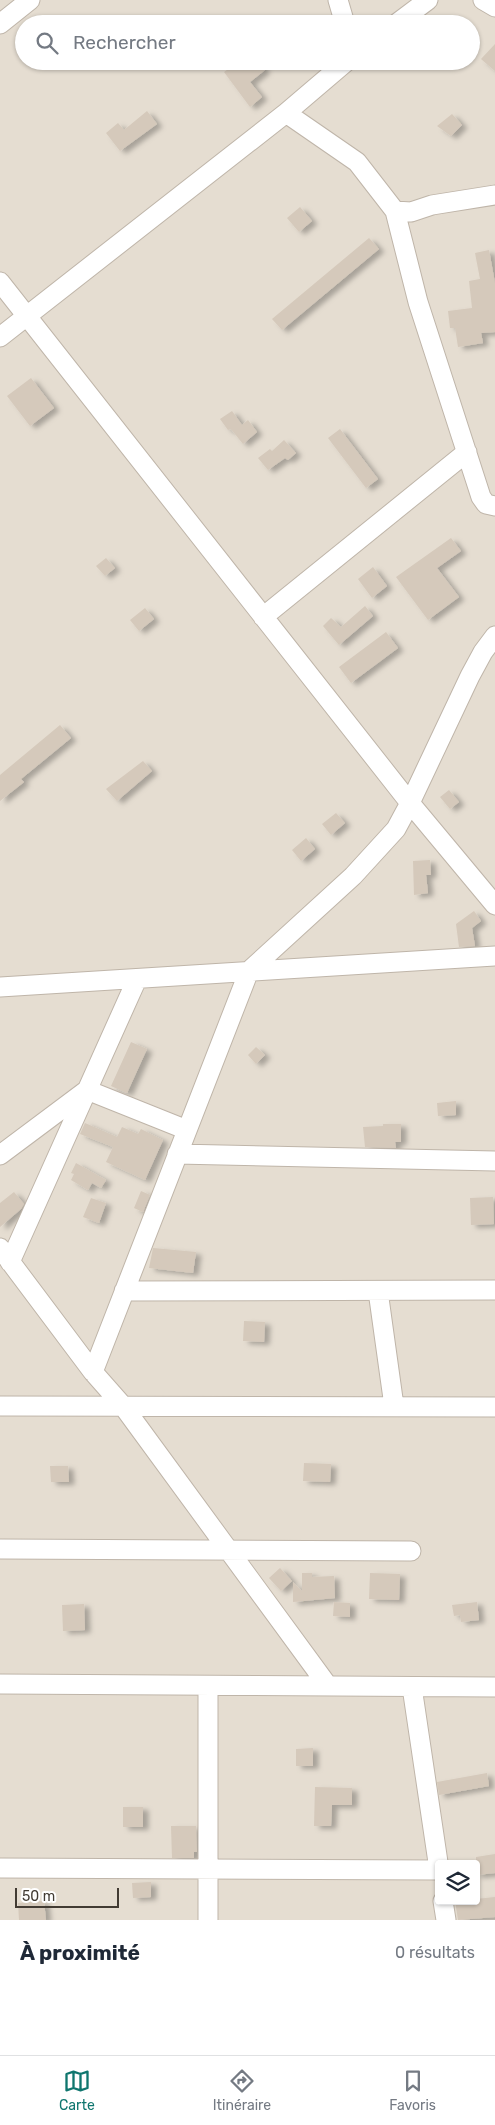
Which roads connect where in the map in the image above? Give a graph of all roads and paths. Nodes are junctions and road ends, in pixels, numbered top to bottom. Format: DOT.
graph roads {
  1 [pos="30,0"];
  2 [pos="338,0"];
  3 [pos="428,0"];
  4 [pos="483,0"];
  5 [pos="495,7"];
  6 [pos="342,15"];
  7 [pos="408,15"];
  8 [pos="0,24"];
  9 [pos="336,70"];
  10 [pos="286,113"];
  11 [pos="495,195"];
  12 [pos="395,211"];
  13 [pos="0,282"];
  14 [pos="26,316"];
  15 [pos="0,338"];
  16 [pos="467,452"];
  17 [pos="495,506"];
  18 [pos="263,617"];
  19 [pos="495,636"];
  20 [pos="410,803"];
  21 [pos="495,905"];
  22 [pos="495,956"];
  23 [pos="249,971"];
  24 [pos="137,979"];
  25 [pos="0,987"];
  26 [pos="87,1090"];
  27 [pos="187,1130"];
  28 [pos="178,1154"];
  29 [pos="0,1155"];
  30 [pos="495,1161"];
  31 [pos="5,1255"];
  32 [pos="495,1290"];
  33 [pos="124,1291"];
  34 [pos="378,1291"];
  35 [pos="93,1372"];
  36 [pos="0,1406"];
  37 [pos="123,1406"];
  38 [pos="394,1406"];
  39 [pos="495,1407"];
  40 [pos="0,1549"];
  41 [pos="228,1550"];
  42 [pos="411,1551"];
  43 [pos="0,1684"];
  44 [pos="208,1686"];
  45 [pos="328,1686"];
  46 [pos="412,1687"];
  47 [pos="495,1687"];
  48 [pos="438,1860"];
  49 [pos="0,1868"];
  50 [pos="208,1869"];
  51 [pos="435,1870"];
  52 [pos="444,1905"];
  53 [pos="208,1920"];
  54 [pos="446,1920"];
  1 -- 8 [label="street"];
  2 -- 6 [label="street"];
  3 -- 7 [label="street"];
  4 -- 5 [label="street"];
  9 -- 10 [label="street"];
  10 -- 12 [label="street"];
  10 -- 14 [label="street"];
  11 -- 12 [label="street"];
  12 -- 16 [label="street"];
  13 -- 14 [label="street"];
  14 -- 15 [label="street"];
  14 -- 18 [label="street"];
  16 -- 17 [label="street"];
  16 -- 18 [label="street"];
  18 -- 20 [label="street"];
  19 -- 20 [label="street"];
  20 -- 21 [label="street"];
  20 -- 23 [label="street"];
  22 -- 23 [label="street"];
  23 -- 24 [label="street"];
  23 -- 27 [label="street"];
  24 -- 25 [label="street"];
  24 -- 26 [label="street"];
  26 -- 27 [label="street"];
  26 -- 29 [label="street"];
  26 -- 31 [label="street"];
  27 -- 28 [label="street"];
  28 -- 30 [label="street"];
  28 -- 33 [label="street"];
  31 -- 35 [label="street"];
  32 -- 34 [label="street"];
  33 -- 34 [label="street"];
  33 -- 35 [label="street"];
  34 -- 38 [label="street"];
  35 -- 37 [label="street"];
  36 -- 37 [label="street"];
  37 -- 38 [label="street"];
  37 -- 41 [label="street"];
  38 -- 39 [label="street"];
  40 -- 41 [label="street"];
  41 -- 42 [label="street"];
  41 -- 45 [label="street"];
  43 -- 44 [label="street"];
  44 -- 45 [label="street"];
  44 -- 50 [label="street"];
  45 -- 46 [label="street"];
  46 -- 47 [label="street"];
  46 -- 48 [label="street"];
  49 -- 50 [label="street"];
  50 -- 51 [label="street"];
  50 -- 53 [label="street"];
  52 -- 54 [label="street"];
}
